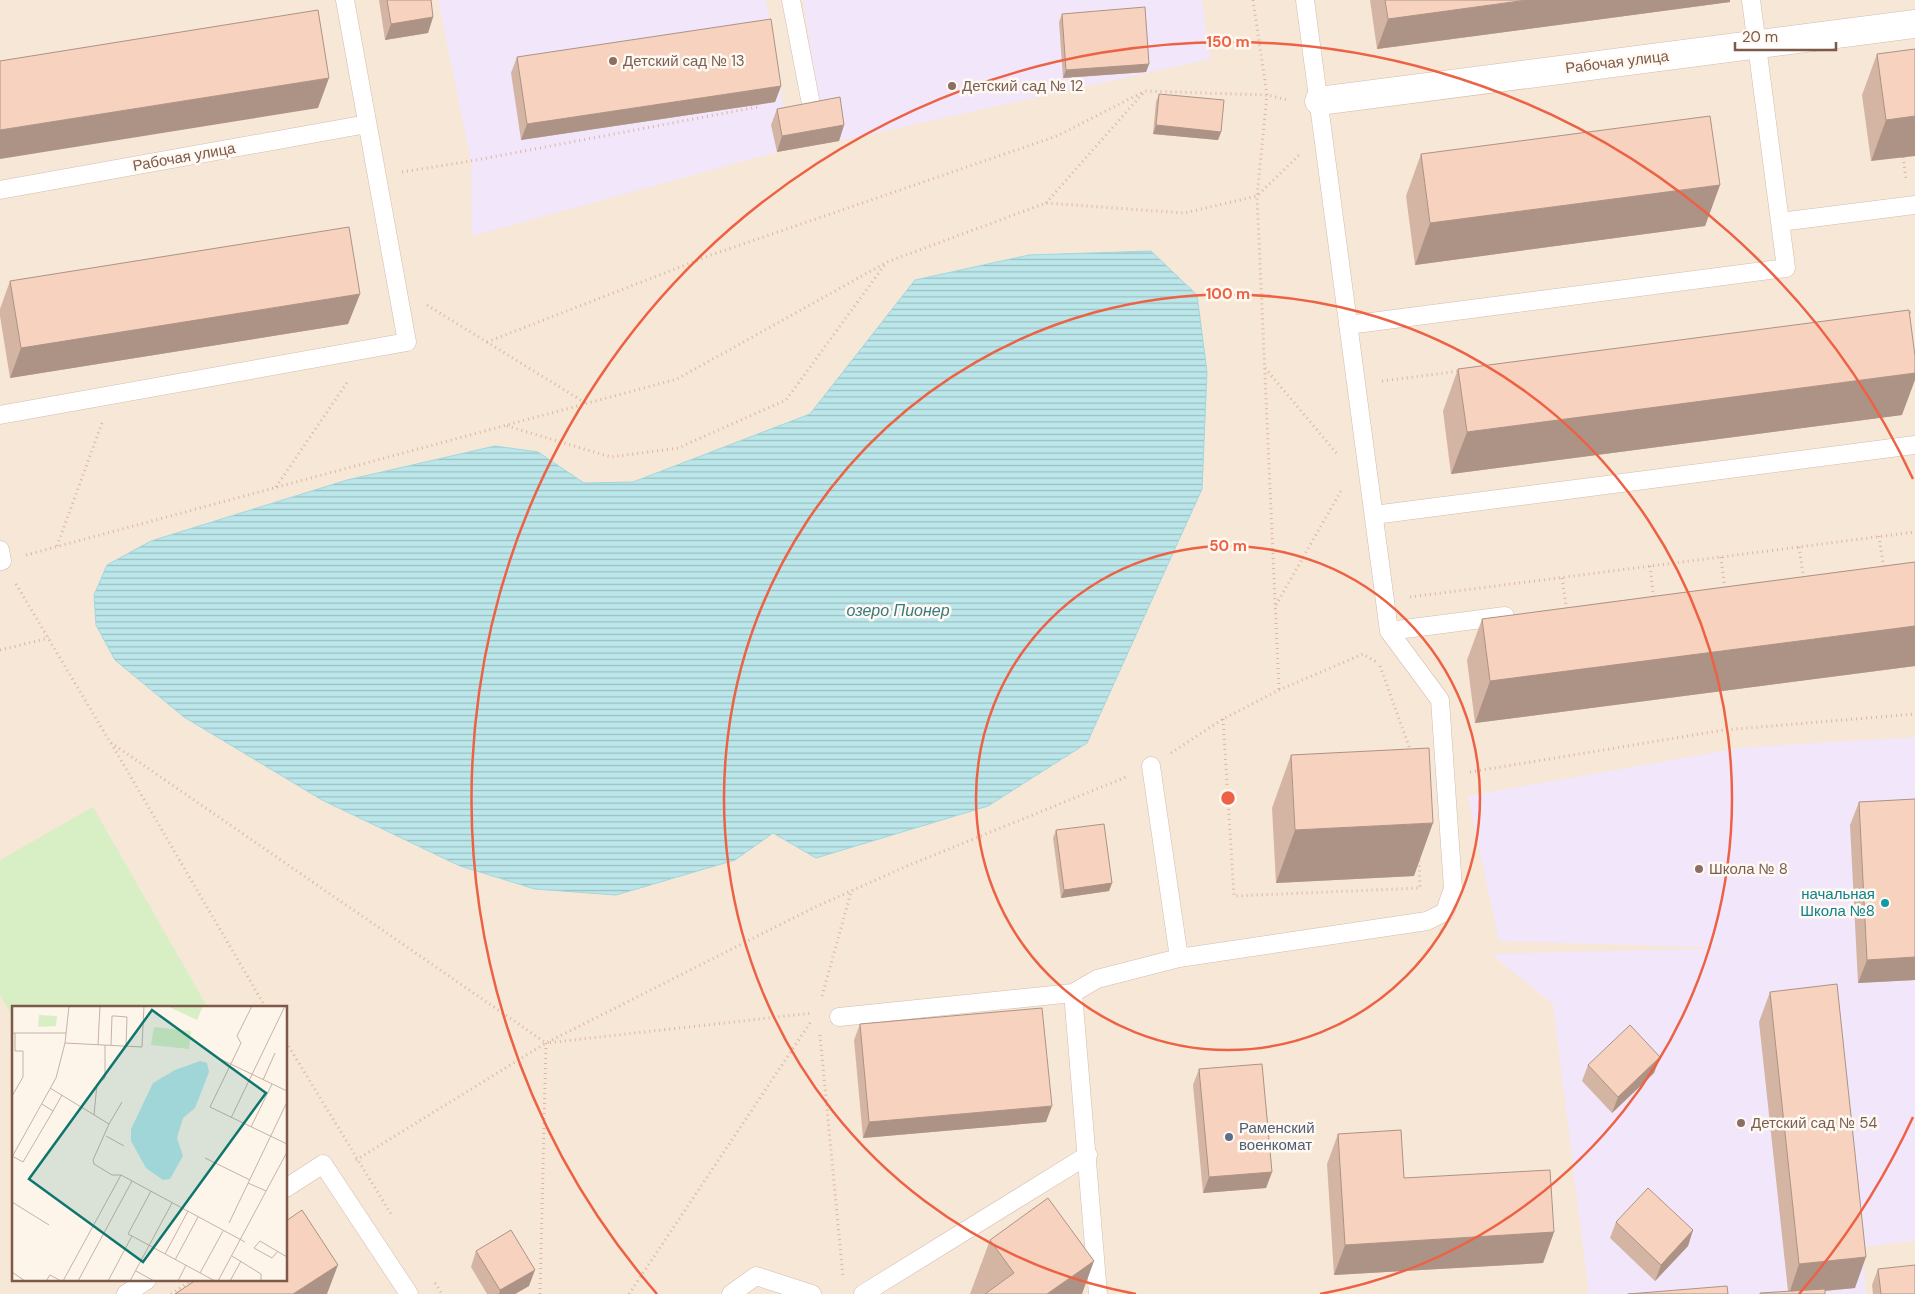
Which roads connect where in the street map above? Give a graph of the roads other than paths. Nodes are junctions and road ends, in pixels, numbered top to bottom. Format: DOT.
graph roads {
  1 [pos="345,0"];
  2 [pos="792,0"];
  3 [pos="1305,0"];
  4 [pos="1751,0"];
  5 [pos="1915,24"];
  6 [pos="1757,44"];
  7 [pos="810,99"];
  8 [pos="1319,101"];
  9 [pos="368,124"];
  10 [pos="0,190"];
  11 [pos="1915,205"];
  12 [pos="1780,222"];
  13 [pos="1348,324"];
  14 [pos="0,415"];
  15 [pos="1915,445"];
  16 [pos="1374,515"];
  17 [pos="1520,614"];
  18 [pos="1389,631"];
  19 [pos="1151,766"];
  20 [pos="1179,958"];
  21 [pos="1073,993"];
  22 [pos="840,1017"];
  23 [pos="1088,1155"];
  24 [pos="288,1187"];
  25 [pos="144,1282"];
  26 [pos="405,1293"];
  27 [pos="126,1294"];
  28 [pos="731,1294"];
  29 [pos="812,1294"];
  30 [pos="863,1294"];
  31 [pos="1098,1294"];
  1 -- 9 [label="lane"];
  2 -- 7 [label="lane"];
  3 -- 8 [label="lane"];
  4 -- 6 [label="lane"];
  5 -- 6 [label="street, Рабочая улица"];
  6 -- 8 [label="street, Рабочая улица"];
  6 -- 12 [label="lane"];
  8 -- 13 [label="lane"];
  9 -- 10 [label="lane, Рабочая улица"];
  9 -- 14 [label="lane"];
  11 -- 12 [label="lane"];
  12 -- 13 [label="lane"];
  13 -- 16 [label="lane"];
  15 -- 16 [label="lane"];
  16 -- 18 [label="lane"];
  17 -- 18 [label="lane"];
  18 -- 20 [label="lane"];
  19 -- 20 [label="lane"];
  20 -- 21 [label="lane"];
  21 -- 22 [label="lane"];
  21 -- 23 [label="lane"];
  23 -- 30 [label="lane"];
  23 -- 31 [label="lane"];
  24 -- 26 [label="lane"];
  25 -- 27 [label="lane"];
  28 -- 29 [label="lane"];
}
